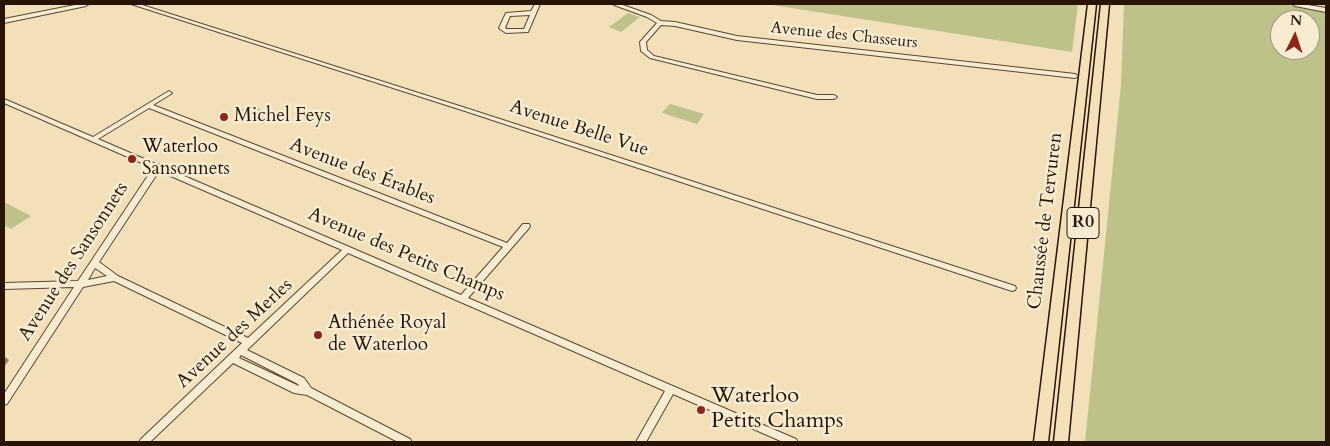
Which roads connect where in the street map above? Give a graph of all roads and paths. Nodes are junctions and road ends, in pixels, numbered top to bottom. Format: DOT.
graph roads {
  1 [pos="86,4"];
  2 [pos="134,4"];
  3 [pos="537,4"];
  4 [pos="616,4"];
  5 [pos="1092,4"];
  6 [pos="1104,4"];
  7 [pos="1295,4"];
  8 [pos="1326,10"];
  9 [pos="533,13"];
  10 [pos="4,21"];
  11 [pos="660,24"];
  12 [pos="1075,76"];
  13 [pos="170,93"];
  14 [pos="834,97"];
  15 [pos="4,101"];
  16 [pos="149,106"];
  17 [pos="94,139"];
  18 [pos="158,166"];
  19 [pos="526,226"];
  20 [pos="508,246"];
  21 [pos="348,249"];
  22 [pos="94,264"];
  23 [pos="114,278"];
  24 [pos="81,284"];
  25 [pos="4,286"];
  26 [pos="1012,288"];
  27 [pos="464,298"];
  28 [pos="250,343"];
  29 [pos="241,351"];
  30 [pos="232,359"];
  31 [pos="671,389"];
  32 [pos="308,391"];
  33 [pos="4,401"];
  34 [pos="144,442"];
  35 [pos="407,442"];
  36 [pos="641,442"];
  37 [pos="793,442"];
  38 [pos="1040,442"];
  39 [pos="1062,442"];
  1 -- 10 [label="street"];
  2 -- 26 [label="street, Avenue Belle Vue"];
  3 -- 9 [label="street"];
  4 -- 11 [label="street, Avenue des Chasseurs"];
  5 -- 38 [label="highway, Chaussée de Tervuren / R0"];
  6 -- 39 [label="highway, Chaussée de Tervuren / R0"];
  7 -- 8 [label="street"];
  9 -- 9 [label="street"];
  11 -- 12 [label="street, Avenue des Chasseurs"];
  11 -- 14 [label="street"];
  13 -- 16 [label="street"];
  15 -- 17 [label="street, Avenue des Petits Champs"];
  16 -- 17 [label="street"];
  16 -- 20 [label="street, Avenue des Érables"];
  17 -- 18 [label="street, Avenue des Petits Champs"];
  18 -- 21 [label="street, Avenue des Petits Champs"];
  18 -- 22 [label="street, Avenue des Sansonnets"];
  19 -- 20 [label="street"];
  20 -- 27 [label="street"];
  21 -- 27 [label="street, Avenue des Petits Champs"];
  21 -- 28 [label="street, Avenue des Merles"];
  22 -- 23 [label="street"];
  22 -- 24 [label="street, Avenue des Sansonnets"];
  23 -- 24 [label="street"];
  23 -- 28 [label="street"];
  24 -- 25 [label="street"];
  24 -- 33 [label="street, Avenue des Sansonnets"];
  27 -- 31 [label="street, Avenue des Petits Champs"];
  28 -- 29 [label="street, Avenue des Merles"];
  29 -- 30 [label="street, Avenue des Merles"];
  29 -- 32 [label="street"];
  30 -- 32 [label="street"];
  30 -- 34 [label="street, Avenue des Merles"];
  31 -- 36 [label="street"];
  31 -- 37 [label="street, Avenue des Petits Champs"];
  32 -- 35 [label="street"];
}
